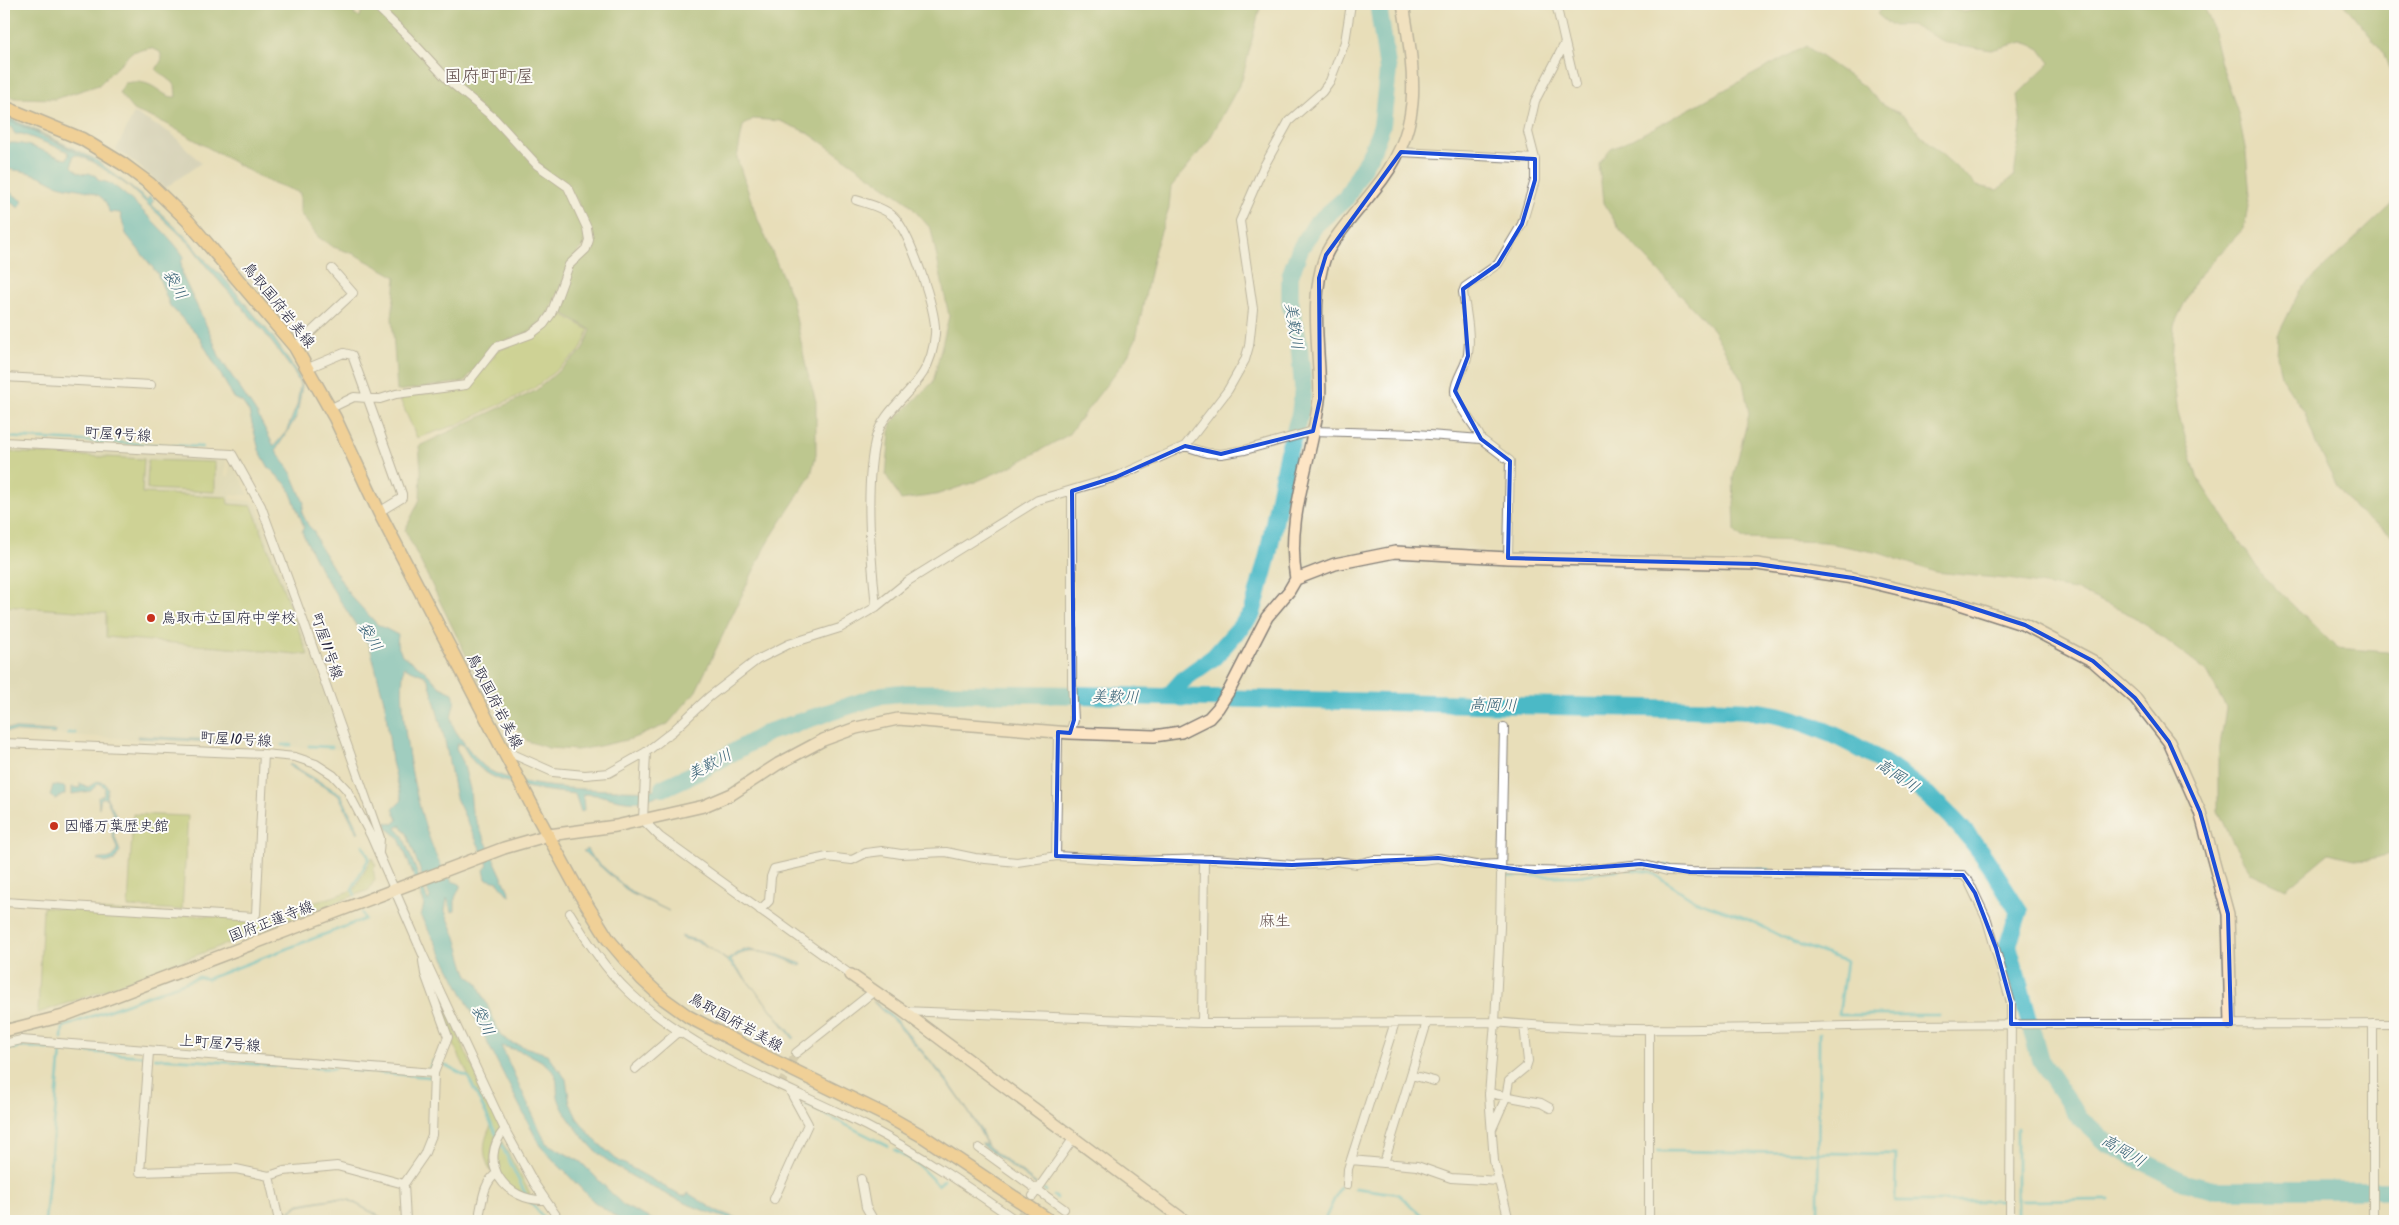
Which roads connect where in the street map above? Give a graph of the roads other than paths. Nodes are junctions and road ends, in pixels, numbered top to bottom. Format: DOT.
graph roads {
  1 [pos="374,4"];
  2 [pos="1351,4"];
  3 [pos="1403,4"];
  4 [pos="1556,4"];
  5 [pos="1566,43"];
  6 [pos="1575,85"];
  7 [pos="4,107"];
  8 [pos="1401,152"];
  9 [pos="1535,159"];
  10 [pos="856,200"];
  11 [pos="332,270"];
  12 [pos="295,347"];
  13 [pos="308,368"];
  14 [pos="4,376"];
  15 [pos="151,385"];
  16 [pos="368,398"];
  17 [pos="329,409"];
  18 [pos="1313,431"];
  19 [pos="1481,439"];
  20 [pos="4,442"];
  21 [pos="1184,446"];
  22 [pos="232,454"];
  23 [pos="1072,491"];
  24 [pos="379,512"];
  25 [pos="1508,558"];
  26 [pos="1296,579"];
  27 [pos="876,608"];
  28 [pos="1504,727"];
  29 [pos="1064,733"];
  30 [pos="4,744"];
  31 [pos="646,752"];
  32 [pos="504,753"];
  33 [pos="264,754"];
  34 [pos="643,820"];
  35 [pos="549,836"];
  36 [pos="379,854"];
  37 [pos="1056,856"];
  38 [pos="1204,860"];
  39 [pos="1500,867"];
  40 [pos="395,889"];
  41 [pos="4,902"];
  42 [pos="760,910"];
  43 [pos="570,913"];
  44 [pos="422,954"];
  45 [pos="851,975"];
  46 [pos="873,992"];
  47 [pos="903,1011"];
  48 [pos="1395,1022"];
  49 [pos="1427,1022"];
  50 [pos="1495,1022"];
  51 [pos="1202,1023"];
  52 [pos="2015,1024"];
  53 [pos="2231,1024"];
  54 [pos="2373,1024"];
  55 [pos="2395,1024"];
  56 [pos="1524,1025"];
  57 [pos="1649,1028"];
  58 [pos="4,1031"];
  59 [pos="678,1031"];
  60 [pos="4,1044"];
  61 [pos="150,1052"];
  62 [pos="796,1053"];
  63 [pos="635,1069"];
  64 [pos="434,1073"];
  65 [pos="1411,1075"];
  66 [pos="1434,1081"];
  67 [pos="789,1089"];
  68 [pos="1489,1093"];
  69 [pos="1506,1096"];
  70 [pos="1550,1108"];
  71 [pos="505,1129"];
  72 [pos="1491,1130"];
  73 [pos="1073,1139"];
  74 [pos="979,1148"];
  75 [pos="1351,1160"];
  76 [pos="1384,1163"];
  77 [pos="496,1174"];
  78 [pos="270,1176"];
  79 [pos="861,1179"];
  80 [pos="1499,1181"];
  81 [pos="404,1184"];
  82 [pos="1347,1185"];
  83 [pos="1035,1193"];
  84 [pos="774,1199"];
  85 [pos="545,1200"];
  86 [pos="1064,1209"];
  87 [pos="480,1212"];
  88 [pos="1018,1220"];
  89 [pos="279,1221"];
  90 [pos="406,1221"];
  91 [pos="560,1221"];
  92 [pos="874,1221"];
  93 [pos="1050,1221"];
  94 [pos="1185,1221"];
  95 [pos="1509,1221"];
  96 [pos="1649,1221"];
  97 [pos="2010,1221"];
  98 [pos="2373,1221"];
  1 -- 16 [label="street"];
  2 -- 21 [label="street"];
  3 -- 8 [label="street"];
  4 -- 5 [label="street"];
  5 -- 6 [label="street"];
  5 -- 9 [label="street"];
  7 -- 12 [label="main road, 鳥取国府岩美線"];
  8 -- 9 [label="street"];
  8 -- 18 [label="street"];
  9 -- 19 [label="street"];
  10 -- 27 [label="street"];
  11 -- 12 [label="street"];
  12 -- 13 [label="main road, 鳥取国府岩美線"];
  13 -- 16 [label="street"];
  13 -- 17 [label="main road, 鳥取国府岩美線"];
  14 -- 15 [label="street"];
  16 -- 17 [label="street"];
  16 -- 24 [label="street"];
  17 -- 24 [label="main road, 鳥取国府岩美線"];
  18 -- 19 [label="street"];
  18 -- 21 [label="street"];
  18 -- 26 [label="street"];
  19 -- 25 [label="street"];
  20 -- 22 [label="street, 町屋9号線"];
  21 -- 23 [label="street"];
  22 -- 36 [label="street, 町屋11号線"];
  23 -- 27 [label="street"];
  23 -- 29 [label="street"];
  24 -- 32 [label="main road, 鳥取国府岩美線"];
  25 -- 26 [label="street"];
  25 -- 53 [label="street"];
  26 -- 29 [label="street, 国府正蓮寺線"];
  27 -- 31 [label="street"];
  28 -- 39 [label="street"];
  29 -- 34 [label="street, 国府正蓮寺線"];
  29 -- 37 [label="street"];
  30 -- 33 [label="street, 町屋10号線"];
  31 -- 32 [label="street"];
  31 -- 34 [label="street"];
  32 -- 35 [label="main road, 鳥取国府岩美線"];
  33 -- 36 [label="street, 町屋10号線"];
  33 -- 41 [label="street"];
  34 -- 35 [label="street, 国府正蓮寺線"];
  34 -- 42 [label="street"];
  35 -- 40 [label="street, 国府正蓮寺線"];
  35 -- 93 [label="main road, 鳥取国府岩美線"];
  36 -- 40 [label="street, 町屋10号線"];
  37 -- 38 [label="street"];
  37 -- 42 [label="street"];
  38 -- 39 [label="street"];
  38 -- 51 [label="street"];
  39 -- 50 [label="street"];
  39 -- 52 [label="street"];
  40 -- 44 [label="street, 町屋10号線"];
  40 -- 58 [label="street, 国府正蓮寺線"];
  42 -- 45 [label="street"];
  43 -- 59 [label="street"];
  44 -- 64 [label="street"];
  44 -- 71 [label="street"];
  45 -- 46 [label="street"];
  46 -- 47 [label="street"];
  46 -- 62 [label="street"];
  47 -- 51 [label="street"];
  47 -- 73 [label="street"];
  48 -- 49 [label="street"];
  48 -- 51 [label="street"];
  48 -- 75 [label="street"];
  49 -- 50 [label="street"];
  49 -- 65 [label="street"];
  50 -- 56 [label="street"];
  50 -- 68 [label="street"];
  52 -- 53 [label="street"];
  52 -- 57 [label="street"];
  52 -- 97 [label="street"];
  53 -- 54 [label="street"];
  54 -- 55 [label="street"];
  54 -- 98 [label="street"];
  56 -- 57 [label="street"];
  56 -- 69 [label="street"];
  57 -- 96 [label="street"];
  59 -- 63 [label="street"];
  59 -- 67 [label="street"];
  60 -- 61 [label="street, 上町屋7号線"];
  61 -- 64 [label="street, 上町屋7号線"];
  61 -- 78 [label="street"];
  64 -- 81 [label="street"];
  65 -- 66 [label="street"];
  65 -- 76 [label="street"];
  67 -- 84 [label="street"];
  67 -- 88 [label="street"];
  68 -- 69 [label="street"];
  68 -- 72 [label="street"];
  69 -- 70 [label="street"];
  69 -- 72 [label="street"];
  71 -- 77 [label="street"];
  71 -- 85 [label="street"];
  72 -- 80 [label="street"];
  73 -- 83 [label="street"];
  73 -- 94 [label="street"];
  74 -- 83 [label="street"];
  75 -- 76 [label="street"];
  75 -- 82 [label="street"];
  76 -- 80 [label="street"];
  77 -- 85 [label="street"];
  77 -- 87 [label="street"];
  78 -- 81 [label="street"];
  78 -- 89 [label="street"];
  79 -- 92 [label="street"];
  80 -- 95 [label="street"];
  81 -- 90 [label="street"];
  83 -- 86 [label="street"];
  85 -- 91 [label="street"];
}
